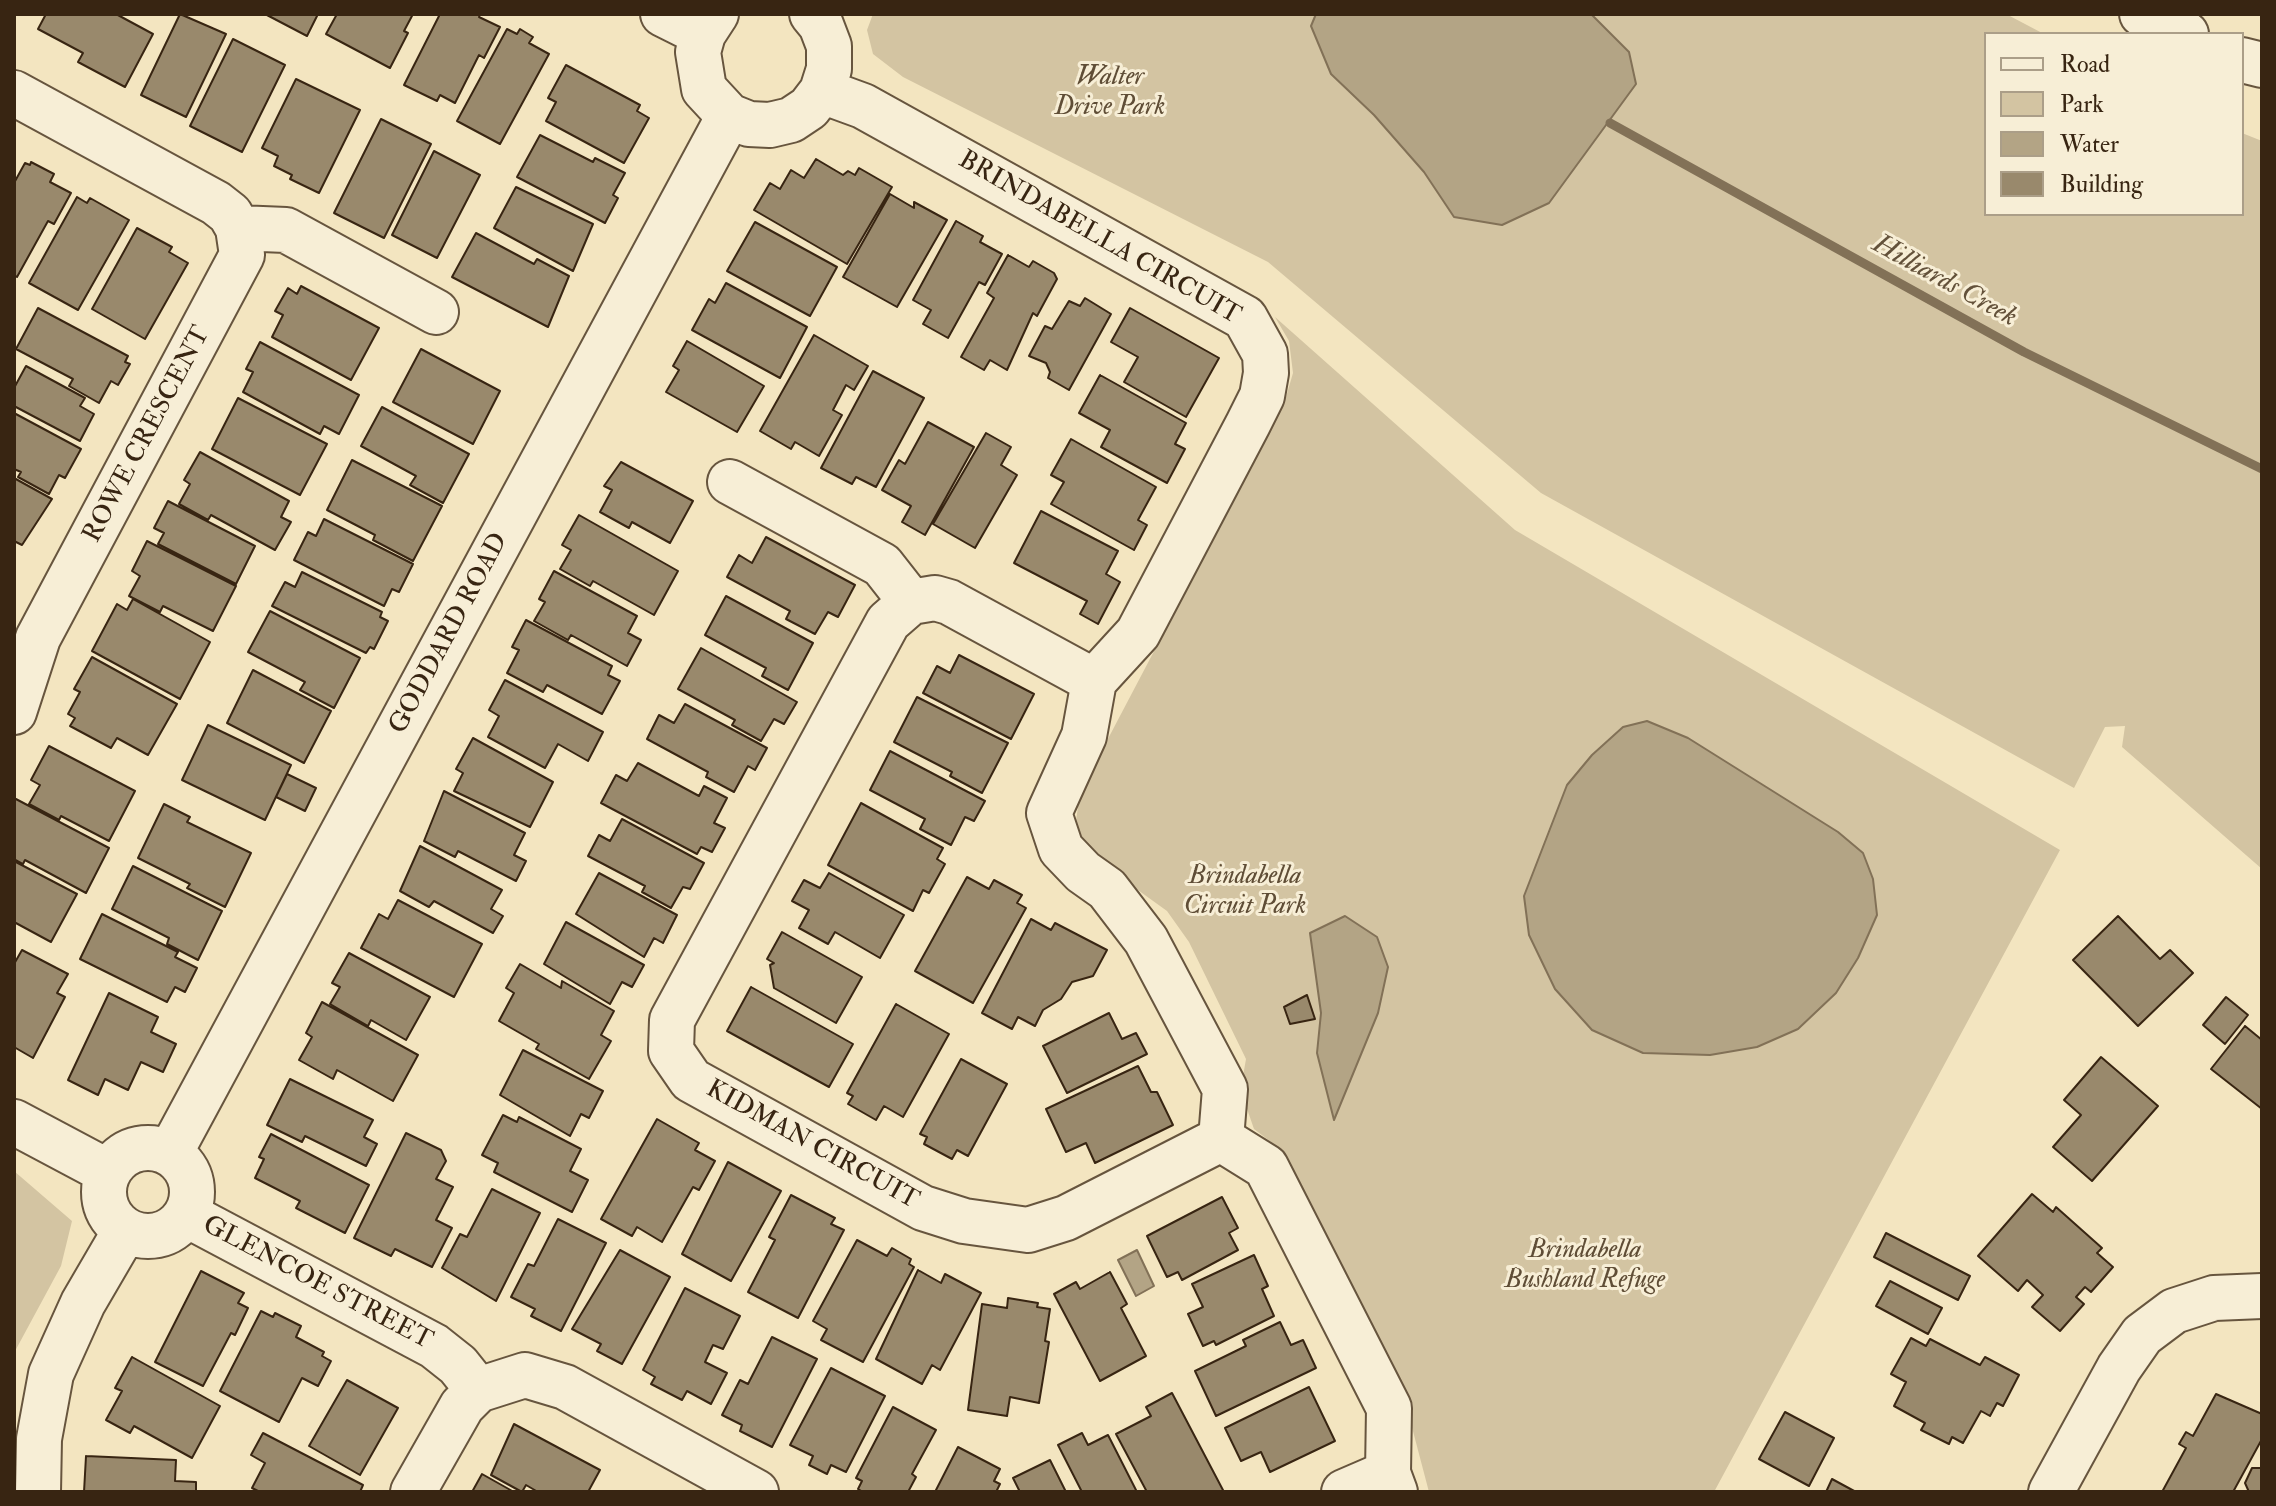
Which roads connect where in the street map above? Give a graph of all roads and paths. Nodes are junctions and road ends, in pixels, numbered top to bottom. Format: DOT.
graph roads {
  1 [pos="663,14"];
  2 [pos="812,14"];
  3 [pos="2142,14"];
  4 [pos="709,24"];
  5 [pos="2182,32"];
  6 [pos="822,91"];
  7 [pos="14,93"];
  8 [pos="729,116"];
  9 [pos="238,228"];
  10 [pos="436,312"];
  11 [pos="730,482"];
  12 [pos="911,602"];
  13 [pos="26,648"];
  14 [pos="1094,681"];
  15 [pos="14,712"];
  16 [pos="14,1122"];
  17 [pos="1221,1139"];
  18 [pos="170,1153"];
  19 [pos="108,1172"];
  20 [pos="187,1215"];
  21 [pos="125,1231"];
  22 [pos="2262,1296"];
  23 [pos="478,1390"];
  24 [pos="1391,1483"];
  25 [pos="38,1492"];
  26 [pos="413,1492"];
  27 [pos="756,1492"];
  28 [pos="1344,1492"];
  29 [pos="2051,1492"];
  1 -- 4 [label="street"];
  2 -- 6 [label="street"];
  3 -- 5 [label="street"];
  4 -- 8 [label="street"];
  6 -- 8 [label="street"];
  6 -- 14 [label="street, BRINDABELLA CIRCUIT"];
  7 -- 9 [label="street"];
  8 -- 18 [label="street, GODDARD ROAD"];
  9 -- 10 [label="street"];
  9 -- 13 [label="street, ROWE CRESCENT"];
  11 -- 12 [label="street"];
  12 -- 14 [label="street"];
  12 -- 17 [label="street, KIDMAN CIRCUIT"];
  13 -- 15 [label="street, ROWE CRESCENT"];
  14 -- 17 [label="street"];
  16 -- 19 [label="street"];
  17 -- 24 [label="street"];
  18 -- 19 [label="street"];
  18 -- 20 [label="street"];
  19 -- 21 [label="street"];
  20 -- 21 [label="street"];
  20 -- 23 [label="street, GLENCOE STREET"];
  21 -- 25 [label="street"];
  22 -- 29 [label="street"];
  23 -- 26 [label="street"];
  23 -- 27 [label="street"];
  24 -- 28 [label="street"];
}
